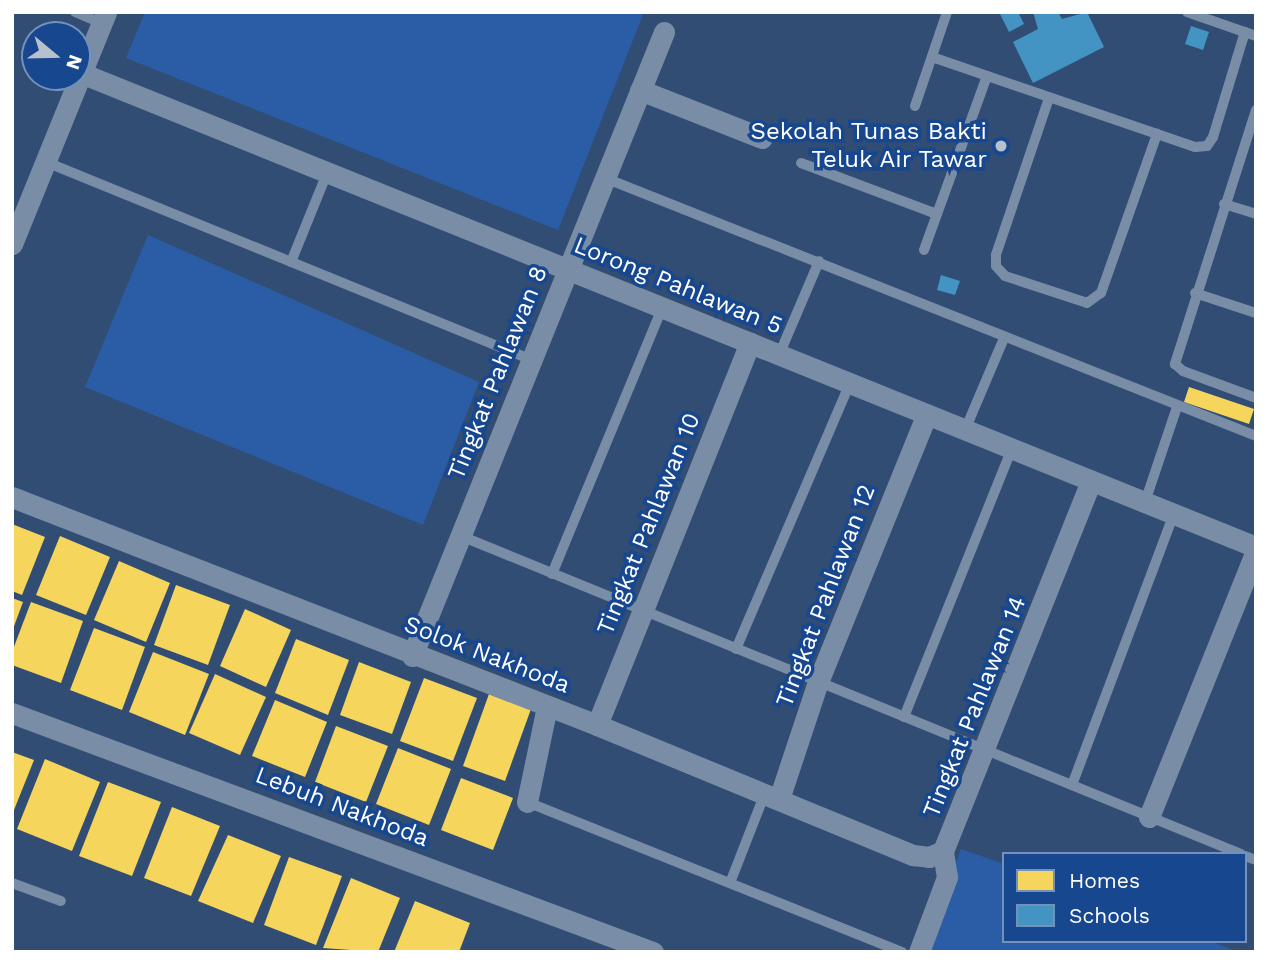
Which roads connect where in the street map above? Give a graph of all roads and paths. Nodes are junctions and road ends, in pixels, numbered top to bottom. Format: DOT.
graph roads {
  1 [pos="75,12"];
  2 [pos="947,12"];
  3 [pos="1187,12"];
  4 [pos="103,18"];
  5 [pos="664,32"];
  6 [pos="1250,34"];
  7 [pos="91,48"];
  8 [pos="932,57"];
  9 [pos="987,76"];
  10 [pos="91,77"];
  11 [pos="640,90"];
  12 [pos="74,91"];
  13 [pos="1049,98"];
  14 [pos="915,106"];
  15 [pos="1256,110"];
  16 [pos="1157,134"];
  17 [pos="762,138"];
  18 [pos="46,162"];
  19 [pos="801,163"];
  20 [pos="328,171"];
  21 [pos="605,178"];
  22 [pos="1224,204"];
  23 [pos="937,214"];
  24 [pos="1256,214"];
  25 [pos="12,244"];
  26 [pos="924,250"];
  27 [pos="820,261"];
  28 [pos="291,262"];
  29 [pos="568,270"];
  30 [pos="1195,293"];
  31 [pos="662,308"];
  32 [pos="1256,313"];
  33 [pos="1004,338"];
  34 [pos="750,343"];
  35 [pos="779,355"];
  36 [pos="532,360"];
  37 [pos="849,383"];
  38 [pos="1256,398"];
  39 [pos="1177,407"];
  40 [pos="927,414"];
  41 [pos="965,430"];
  42 [pos="1256,436"];
  43 [pos="1012,449"];
  44 [pos="1091,481"];
  45 [pos="12,497"];
  46 [pos="1144,502"];
  47 [pos="1174,514"];
  48 [pos="461,536"];
  49 [pos="1256,549"];
  50 [pos="552,574"];
  51 [pos="643,611"];
  52 [pos="736,649"];
  53 [pos="412,656"];
  54 [pos="818,682"];
  55 [pos="547,706"];
  56 [pos="12,713"];
  57 [pos="904,717"];
  58 [pos="597,725"];
  59 [pos="987,750"];
  60 [pos="1072,785"];
  61 [pos="772,796"];
  62 [pos="527,802"];
  63 [pos="1149,817"];
  64 [pos="943,851"];
  65 [pos="1236,852"];
  66 [pos="12,883"];
  67 [pos="730,883"];
  68 [pos="61,901"];
  69 [pos="653,952"];
  70 [pos="902,952"];
  71 [pos="919,952"];
  1 -- 4 [label="lane"];
  2 -- 8 [label="lane"];
  3 -- 6 [label="lane"];
  4 -- 7 [label="street"];
  5 -- 11 [label="street, Tingkat Pahlawan 8"];
  6 -- 16 [label="lane"];
  8 -- 9 [label="lane"];
  8 -- 14 [label="lane"];
  9 -- 13 [label="lane"];
  9 -- 23 [label="lane"];
  10 -- 20 [label="street, Lorong Pahlawan 5"];
  11 -- 17 [label="street"];
  11 -- 21 [label="street, Tingkat Pahlawan 8"];
  12 -- 18 [label="street"];
  13 -- 16 [label="lane"];
  13 -- 16 [label="lane"];
  15 -- 22 [label="lane"];
  18 -- 25 [label="street"];
  18 -- 28 [label="lane"];
  19 -- 23 [label="lane"];
  20 -- 28 [label="lane"];
  20 -- 29 [label="street, Lorong Pahlawan 5"];
  21 -- 27 [label="lane"];
  21 -- 29 [label="street, Tingkat Pahlawan 8"];
  22 -- 24 [label="lane"];
  22 -- 30 [label="lane"];
  23 -- 26 [label="lane"];
  27 -- 33 [label="lane"];
  27 -- 35 [label="lane"];
  28 -- 36 [label="lane"];
  29 -- 31 [label="street, Lorong Pahlawan 5"];
  29 -- 36 [label="street, Tingkat Pahlawan 8"];
  30 -- 32 [label="lane"];
  30 -- 38 [label="lane"];
  31 -- 34 [label="street, Lorong Pahlawan 5"];
  31 -- 50 [label="lane"];
  33 -- 39 [label="lane"];
  33 -- 41 [label="lane"];
  34 -- 35 [label="street, Lorong Pahlawan 5"];
  34 -- 51 [label="street, Tingkat Pahlawan 10"];
  35 -- 37 [label="street, Lorong Pahlawan 5"];
  36 -- 48 [label="street, Tingkat Pahlawan 8"];
  37 -- 40 [label="street, Lorong Pahlawan 5"];
  37 -- 52 [label="lane"];
  39 -- 42 [label="lane"];
  39 -- 46 [label="lane"];
  40 -- 41 [label="street, Lorong Pahlawan 5"];
  40 -- 54 [label="street, Tingkat Pahlawan 12"];
  41 -- 43 [label="street, Lorong Pahlawan 5"];
  43 -- 44 [label="street, Lorong Pahlawan 5"];
  43 -- 57 [label="lane"];
  44 -- 46 [label="street, Lorong Pahlawan 5"];
  44 -- 59 [label="street, Tingkat Pahlawan 14"];
  45 -- 53 [label="street, Solok Nakhoda"];
  46 -- 47 [label="street, Lorong Pahlawan 5"];
  47 -- 49 [label="street, Lorong Pahlawan 5"];
  47 -- 60 [label="lane"];
  48 -- 50 [label="lane"];
  48 -- 53 [label="street, Tingkat Pahlawan 8"];
  49 -- 63 [label="street"];
  50 -- 51 [label="lane"];
  51 -- 52 [label="lane"];
  51 -- 58 [label="street, Tingkat Pahlawan 10"];
  52 -- 54 [label="lane"];
  53 -- 55 [label="street, Solok Nakhoda"];
  54 -- 57 [label="lane"];
  54 -- 61 [label="street, Tingkat Pahlawan 12"];
  55 -- 58 [label="street, Solok Nakhoda"];
  55 -- 62 [label="street"];
  56 -- 69 [label="street, Lebuh Nakhoda"];
  57 -- 59 [label="lane"];
  58 -- 61 [label="street, Solok Nakhoda"];
  59 -- 60 [label="lane"];
  59 -- 64 [label="street, Tingkat Pahlawan 14"];
  60 -- 63 [label="lane"];
  61 -- 64 [label="street, Solok Nakhoda"];
  61 -- 67 [label="lane"];
  62 -- 67 [label="lane"];
  63 -- 65 [label="lane"];
  64 -- 71 [label="street, Tingkat Pahlawan 14"];
  66 -- 68 [label="lane"];
  67 -- 70 [label="lane"];
}
